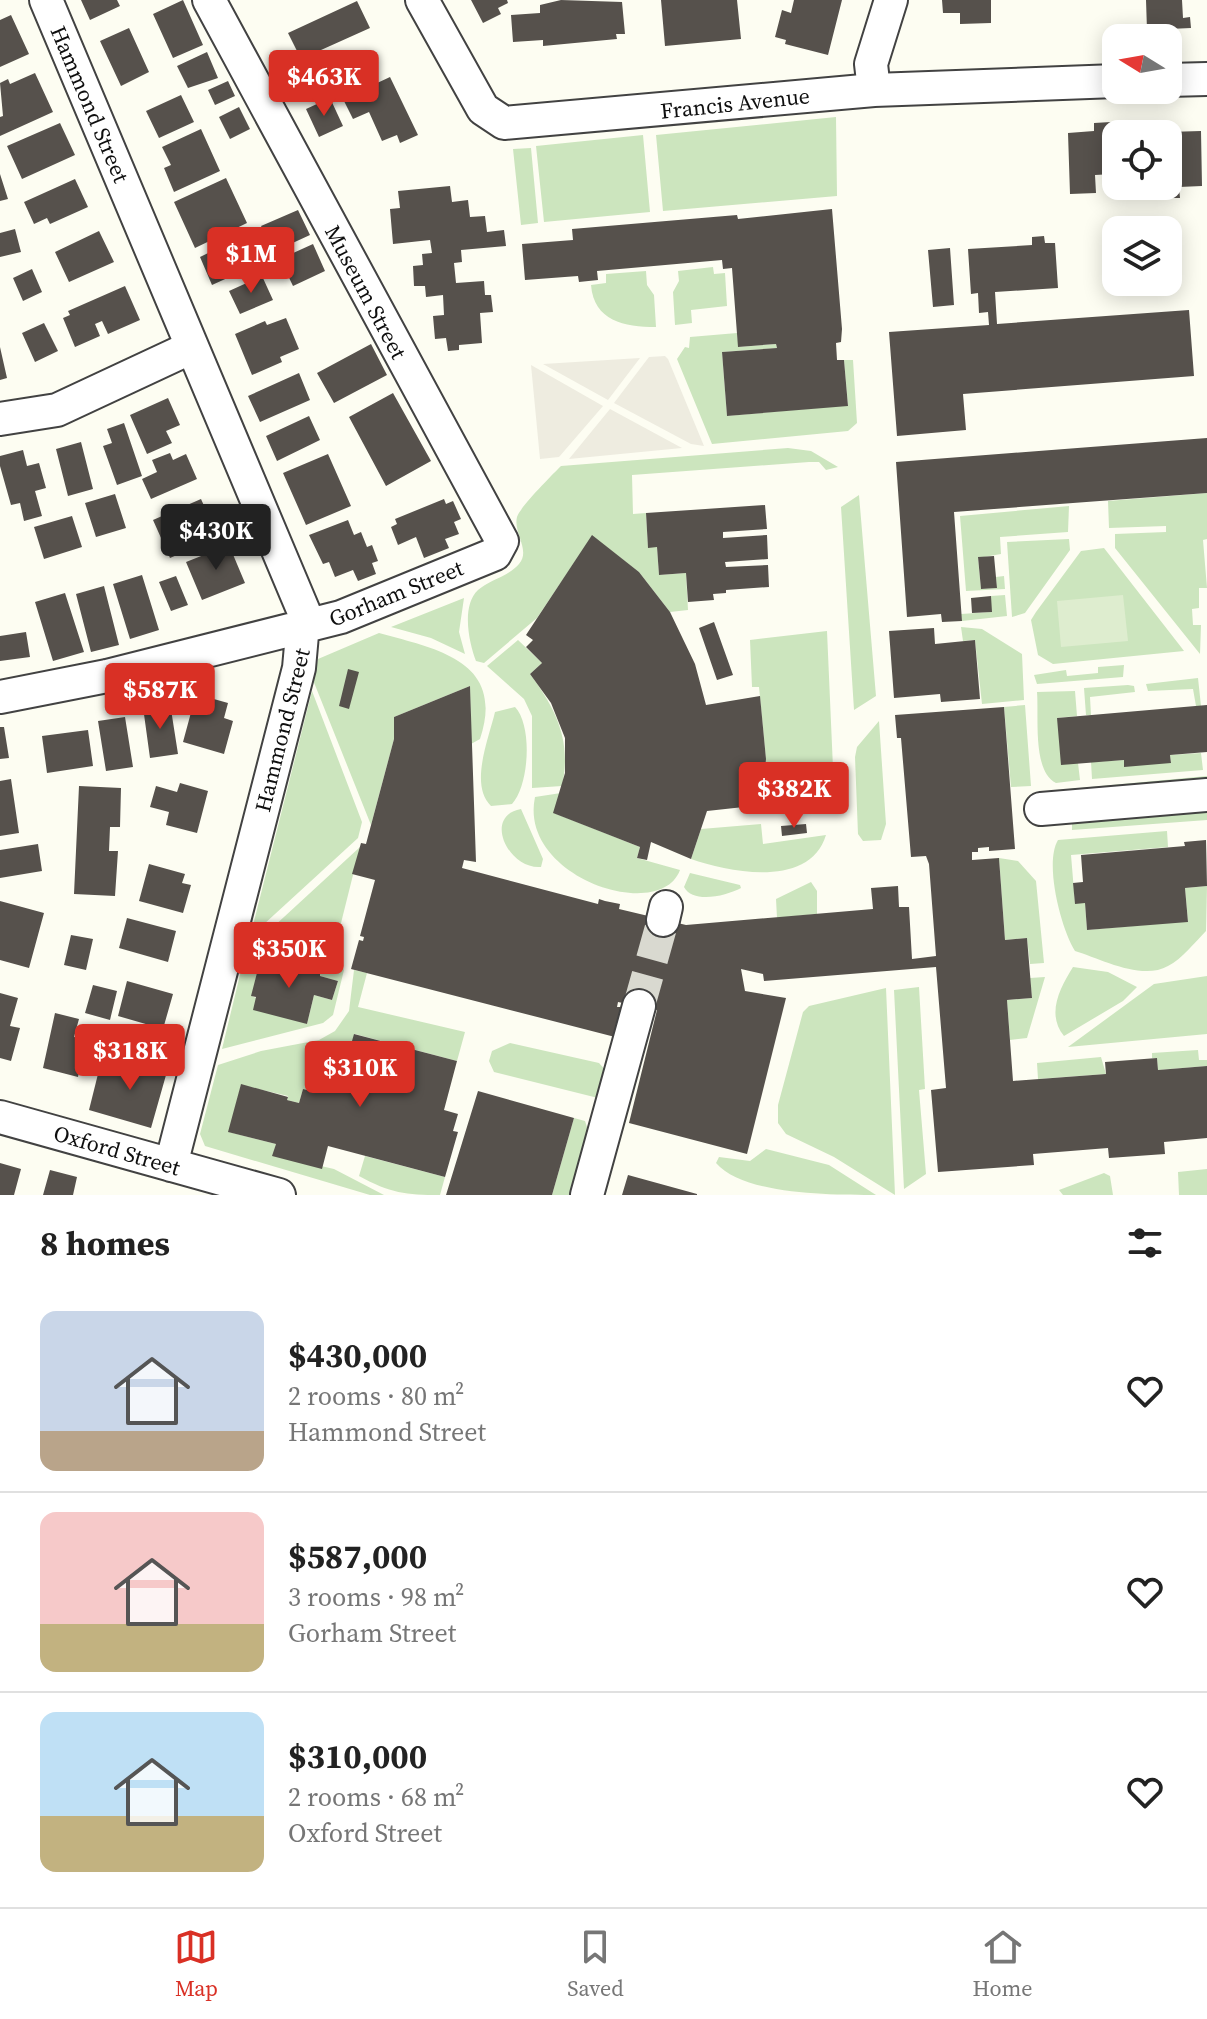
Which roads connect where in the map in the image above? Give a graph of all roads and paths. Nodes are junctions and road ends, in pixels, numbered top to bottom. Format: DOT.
graph roads {
  1 [pos="46,0"];
  2 [pos="209,0"];
  3 [pos="422,0"];
  4 [pos="891,0"];
  5 [pos="1207,79"];
  6 [pos="1182,80"];
  7 [pos="1102,82"];
  8 [pos="874,90"];
  9 [pos="192,347"];
  10 [pos="0,419"];
  11 [pos="502,541"];
  12 [pos="304,628"];
  13 [pos="0,697"];
  14 [pos="1207,795"];
  15 [pos="1041,809"];
  16 [pos="639,1006"];
  17 [pos="0,1117"];
  18 [pos="171,1165"];
  19 [pos="206,1185"];
  20 [pos="279,1195"];
  21 [pos="587,1195"];
  1 -- 9 [label="street, Hammond Street"];
  2 -- 11 [label="street, Museum Street"];
  3 -- 8 [label="street, Francis Avenue"];
  4 -- 8 [label="street"];
  5 -- 6 [label="street"];
  7 -- 8 [label="street, Francis Avenue"];
  9 -- 10 [label="street"];
  9 -- 12 [label="street, Hammond Street"];
  11 -- 12 [label="street, Gorham Street"];
  12 -- 13 [label="street, Gorham Street"];
  12 -- 18 [label="street, Hammond Street"];
  14 -- 15 [label="street"];
  16 -- 21 [label="street"];
  17 -- 18 [label="street, Oxford Street"];
  18 -- 19 [label="street, Oxford Street"];
  19 -- 20 [label="street, Oxford Street"];
}
